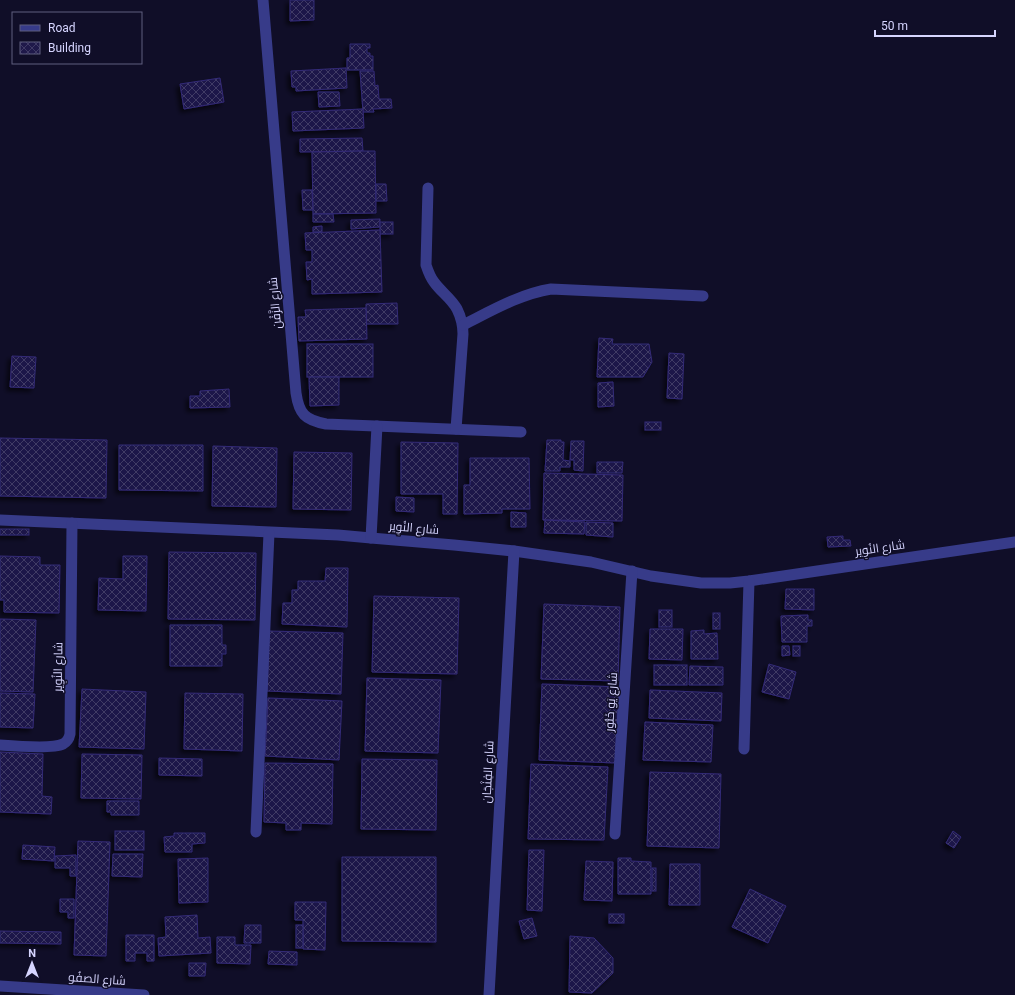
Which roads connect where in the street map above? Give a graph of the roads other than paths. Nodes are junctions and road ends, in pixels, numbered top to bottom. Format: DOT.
graph roads {
  1 [pos="263,0"];
  2 [pos="428,188"];
  3 [pos="704,296"];
  4 [pos="463,325"];
  5 [pos="377,426"];
  6 [pos="456,429"];
  7 [pos="521,432"];
  8 [pos="0,520"];
  9 [pos="72,524"];
  10 [pos="269,533"];
  11 [pos="371,538"];
  12 [pos="1015,542"];
  13 [pos="514,551"];
  14 [pos="632,571"];
  15 [pos="750,581"];
  16 [pos="0,745"];
  17 [pos="744,749"];
  18 [pos="256,832"];
  19 [pos="615,834"];
  20 [pos="0,986"];
  21 [pos="70,993"];
  22 [pos="144,995"];
  23 [pos="489,995"];
  1 -- 5 [label="street, شارع الزَّفْن"];
  2 -- 4 [label="street"];
  3 -- 4 [label="street"];
  4 -- 6 [label="street"];
  5 -- 6 [label="street, شارع الزَّفْن"];
  5 -- 11 [label="street"];
  6 -- 7 [label="street, شارع الزَّفْن"];
  8 -- 9 [label="street, شارع النُوِير"];
  9 -- 10 [label="street, شارع النُوِير"];
  9 -- 16 [label="street, شارع النُوِير"];
  10 -- 11 [label="street, شارع النُوِير"];
  10 -- 18 [label="street"];
  11 -- 13 [label="street, شارع النُوِير"];
  12 -- 15 [label="street, شارع النُوِير"];
  13 -- 14 [label="street, شارع النُوِير"];
  13 -- 23 [label="street, شارع الفِنْجَان"];
  14 -- 15 [label="street, شارع النُوِير"];
  14 -- 19 [label="street, شارع يَو خَنُّور"];
  15 -- 17 [label="street"];
  20 -- 21 [label="street, شارع الصفُو"];
  21 -- 22 [label="street, شارع الصفُو"];
}
